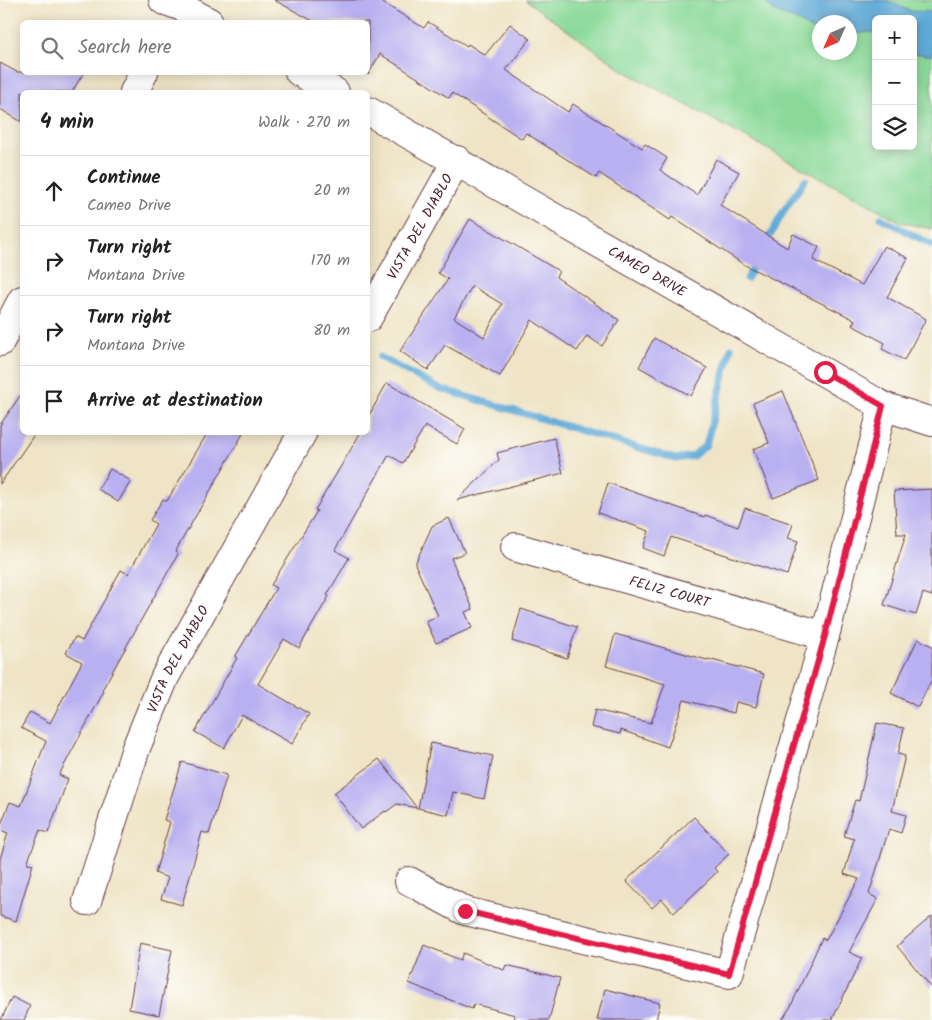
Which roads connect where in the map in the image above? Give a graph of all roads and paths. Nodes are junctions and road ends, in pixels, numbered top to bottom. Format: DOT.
graph roads {
  1 [pos="172,10"];
  2 [pos="204,20"];
  3 [pos="142,75"];
  4 [pos="304,75"];
  5 [pos="135,90"];
  6 [pos="331,90"];
  7 [pos="370,111"];
  8 [pos="457,160"];
  9 [pos="20,304"];
  10 [pos="370,314"];
  11 [pos="0,342"];
  12 [pos="883,406"];
  13 [pos="932,422"];
  14 [pos="301,435"];
  15 [pos="515,547"];
  16 [pos="825,636"];
  17 [pos="408,881"];
  18 [pos="87,901"];
  1 -- 2 [label="street"];
  3 -- 5 [label="street"];
  4 -- 6 [label="street"];
  7 -- 8 [label="street, CAMEO DRIVE"];
  8 -- 10 [label="street, VISTA DEL DIABLO"];
  8 -- 12 [label="street, CAMEO DRIVE"];
  9 -- 11 [label="street"];
  12 -- 13 [label="street, CAMEO DRIVE"];
  12 -- 16 [label="street"];
  14 -- 18 [label="street, VISTA DEL DIABLO"];
  15 -- 16 [label="street, FELIZ COURT"];
  16 -- 17 [label="street"];
}
